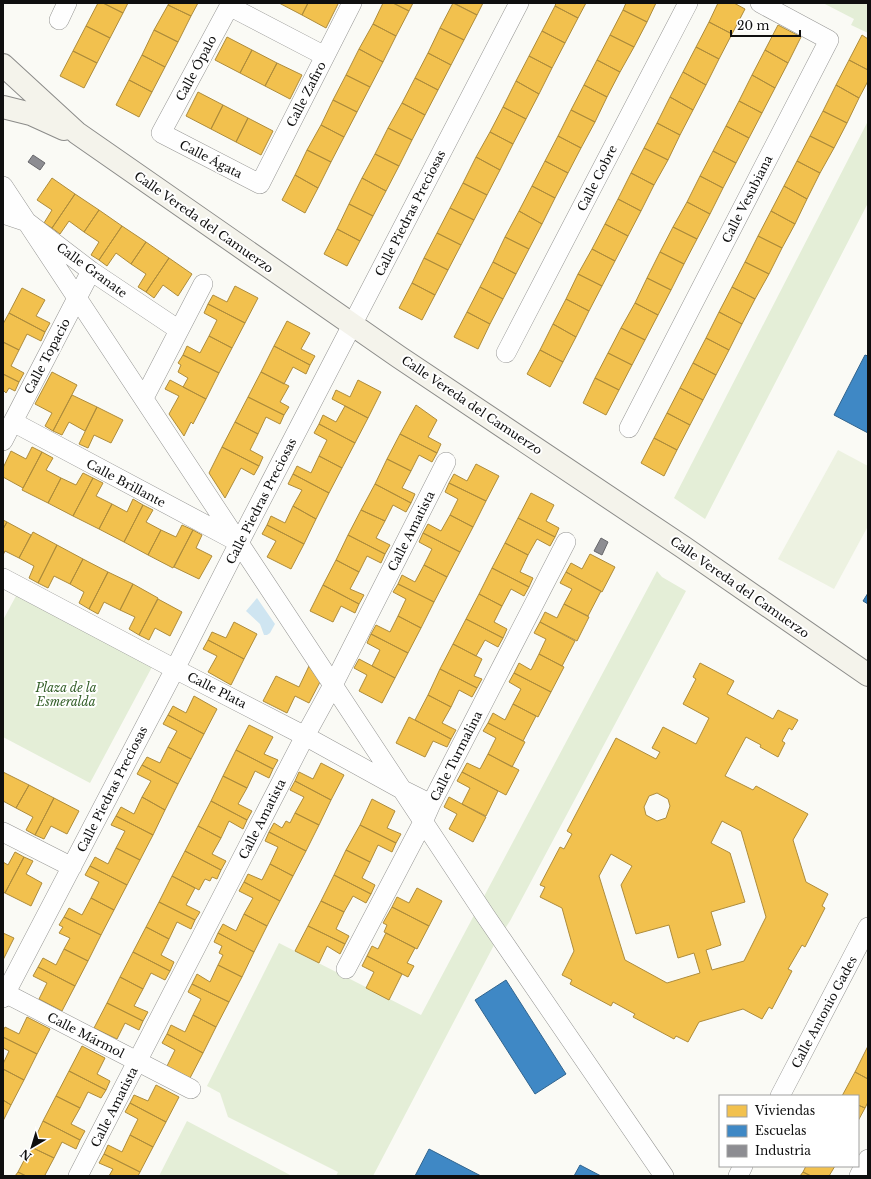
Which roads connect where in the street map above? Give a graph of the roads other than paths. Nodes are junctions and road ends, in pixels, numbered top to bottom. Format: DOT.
graph roads {
  1 [pos="67,3"];
  2 [pos="352,3"];
  3 [pos="519,3"];
  4 [pos="688,3"];
  5 [pos="760,3"];
  6 [pos="230,5"];
  7 [pos="59,20"];
  8 [pos="325,56"];
  9 [pos="3,65"];
  10 [pos="3,107"];
  11 [pos="77,133"];
  12 [pos="161,133"];
  13 [pos="260,184"];
  14 [pos="3,186"];
  15 [pos="3,214"];
  16 [pos="27,222"];
  17 [pos="91,271"];
  18 [pos="203,284"];
  19 [pos="77,298"];
  20 [pos="353,325"];
  21 [pos="180,330"];
  22 [pos="506,353"];
  23 [pos="144,398"];
  24 [pos="13,422"];
  25 [pos="629,428"];
  26 [pos="3,441"];
  27 [pos="446,462"];
  28 [pos="566,542"];
  29 [pos="239,543"];
  30 [pos="3,578"];
  31 [pos="175,669"];
  32 [pos="868,676"];
  33 [pos="332,685"];
  34 [pos="305,736"];
  35 [pos="401,789"];
  36 [pos="431,804"];
  37 [pos="423,822"];
  38 [pos="3,832"];
  39 [pos="72,867"];
  40 [pos="868,927"];
  41 [pos="346,969"];
  42 [pos="4,995"];
  43 [pos="137,1061"];
  44 [pos="191,1089"];
  45 [pos="781,1095"];
  46 [pos="868,1159"];
  47 [pos="742,1167"];
  48 [pos="78,1176"];
  49 [pos="664,1176"];
  50 [pos="738,1176"];
  51 [pos="859,1176"];
  1 -- 7 [label="street"];
  2 -- 8 [label="street, Calle Zafiro"];
  3 -- 20 [label="street, Calle Piedras Preciosas"];
  4 -- 22 [label="street, Calle Cobre"];
  5 -- 25 [label="street, Calle Vesubiana"];
  6 -- 8 [label="street"];
  6 -- 12 [label="street, Calle Ópalo"];
  8 -- 13 [label="street, Calle Zafiro"];
  9 -- 11 [label="street, Calle Vereda del Camuerzo"];
  10 -- 11 [label="street, Calle Vereda del Camuerzo"];
  11 -- 20 [label="street, Calle Vereda del Camuerzo"];
  12 -- 13 [label="street, Calle Ágata"];
  14 -- 16 [label="street"];
  15 -- 16 [label="street, Calle Granate"];
  16 -- 17 [label="street, Calle Granate"];
  16 -- 19 [label="street"];
  17 -- 19 [label="street, Calle Topacio"];
  17 -- 21 [label="street, Calle Granate"];
  18 -- 21 [label="street"];
  19 -- 23 [label="street"];
  19 -- 24 [label="street, Calle Topacio"];
  20 -- 29 [label="street, Calle Piedras Preciosas"];
  20 -- 32 [label="street, Calle Vereda del Camuerzo"];
  21 -- 23 [label="street"];
  23 -- 29 [label="street"];
  24 -- 26 [label="street, Calle Topacio"];
  24 -- 29 [label="street, Calle Brillante"];
  27 -- 33 [label="street, Calle Amatista"];
  28 -- 36 [label="street, Calle Turmalina"];
  29 -- 31 [label="street, Calle Piedras Preciosas"];
  29 -- 33 [label="street"];
  30 -- 31 [label="street, Calle Plata"];
  31 -- 34 [label="street, Calle Plata"];
  31 -- 39 [label="street, Calle Piedras Preciosas"];
  33 -- 34 [label="street, Calle Amatista"];
  33 -- 35 [label="street"];
  34 -- 35 [label="street, Calle Plata"];
  34 -- 43 [label="street, Calle Amatista"];
  35 -- 36 [label="street, Calle Plata"];
  35 -- 37 [label="street"];
  36 -- 37 [label="street, Calle Turmalina"];
  37 -- 41 [label="street, Calle Turmalina"];
  37 -- 49 [label="street"];
  38 -- 39 [label="street"];
  39 -- 42 [label="street, Calle Piedras Preciosas"];
  40 -- 45 [label="street, Calle Antonio Gades"];
  42 -- 43 [label="street, Calle Mármol"];
  43 -- 44 [label="street, Calle Mármol"];
  43 -- 48 [label="street, Calle Amatista"];
  46 -- 51 [label="street"];
  47 -- 50 [label="street"];
}
